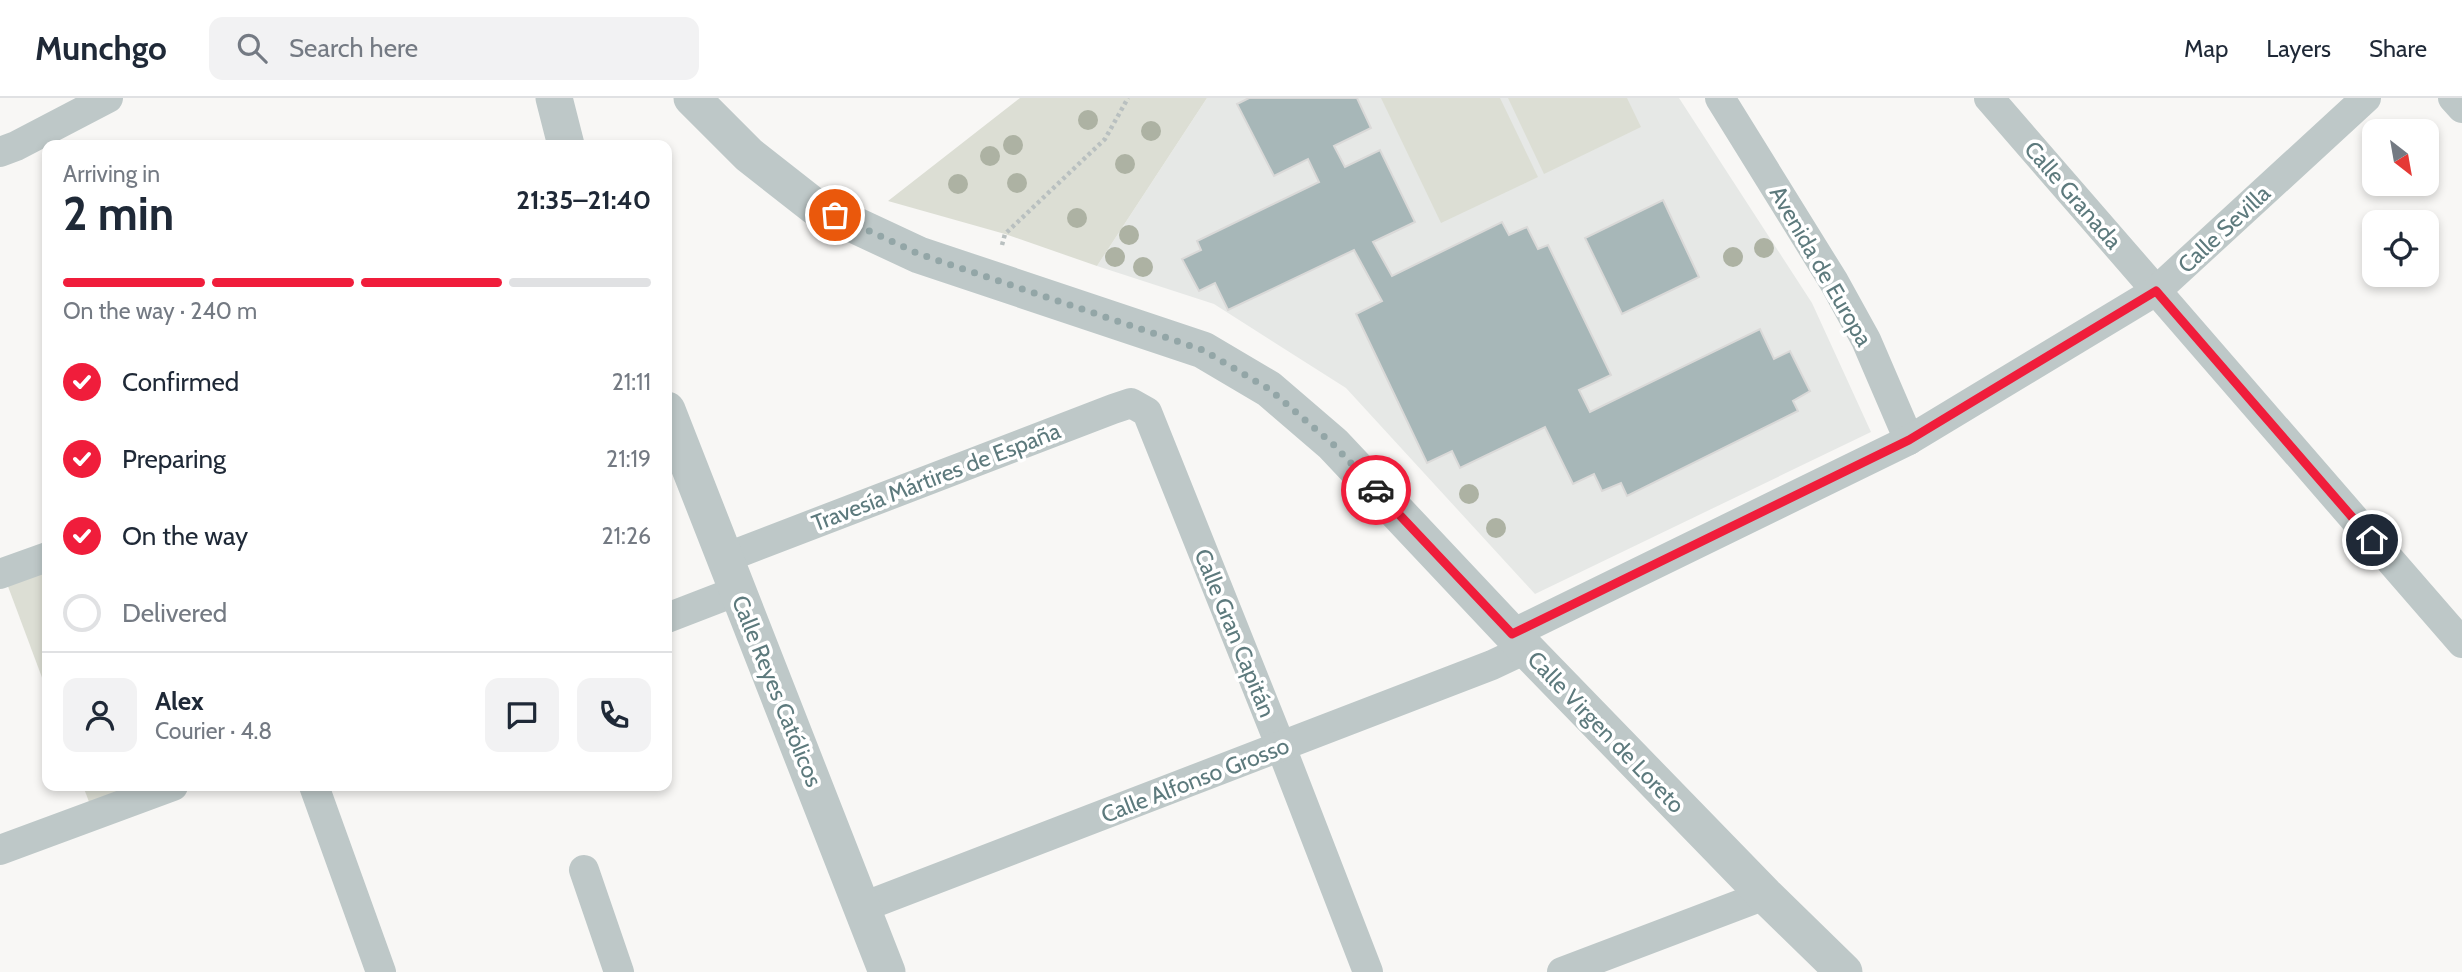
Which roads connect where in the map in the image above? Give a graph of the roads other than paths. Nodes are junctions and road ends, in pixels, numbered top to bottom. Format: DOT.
graph roads {
  1 [pos="108,98"];
  2 [pos="554,98"];
  3 [pos="692,98"];
  4 [pos="1720,98"];
  5 [pos="1989,98"];
  6 [pos="2366,98"];
  7 [pos="2453,98"];
  8 [pos="2462,108"];
  9 [pos="565,140"];
  10 [pos="0,152"];
  11 [pos="2156,291"];
  12 [pos="1147,412"];
  13 [pos="672,423"];
  14 [pos="1909,440"];
  15 [pos="42,559"];
  16 [pos="0,574"];
  17 [pos="731,575"];
  18 [pos="672,615"];
  19 [pos="1519,642"];
  20 [pos="2462,643"];
  21 [pos="1281,747"];
  22 [pos="159,791"];
  23 [pos="316,791"];
  24 [pos="0,850"];
  25 [pos="584,870"];
  26 [pos="1765,895"];
  27 [pos="863,907"];
  28 [pos="381,972"];
  29 [pos="620,972"];
  30 [pos="887,972"];
  31 [pos="1368,972"];
  32 [pos="1562,972"];
  33 [pos="1844,972"];
  1 -- 10 [label="street"];
  2 -- 9 [label="street"];
  3 -- 19 [label="street, Calle Virgen de Loreto"];
  4 -- 14 [label="street, Avenida de Europa"];
  5 -- 11 [label="street, Calle Granada"];
  6 -- 11 [label="street, Calle Sevilla"];
  7 -- 8 [label="street"];
  11 -- 14 [label="street, Calle Sevilla"];
  11 -- 20 [label="street, Calle Granada"];
  12 -- 17 [label="street, Travesía Mártires de España"];
  12 -- 21 [label="street, Calle Gran Capitán"];
  13 -- 17 [label="street, Calle Reyes Católicos"];
  14 -- 19 [label="street, Calle Sevilla"];
  15 -- 16 [label="street"];
  17 -- 18 [label="street, Travesía Mártires de España"];
  17 -- 27 [label="street, Calle Reyes Católicos"];
  19 -- 21 [label="street, Calle Alfonso Grosso"];
  19 -- 26 [label="street, Calle Virgen de Loreto"];
  21 -- 27 [label="street, Calle Alfonso Grosso"];
  21 -- 31 [label="street, Calle Gran Capitán"];
  22 -- 24 [label="street"];
  23 -- 28 [label="street"];
  25 -- 29 [label="street"];
  26 -- 32 [label="street"];
  26 -- 33 [label="street, Calle Virgen de Loreto"];
  27 -- 30 [label="street, Calle Reyes Católicos"];
}
